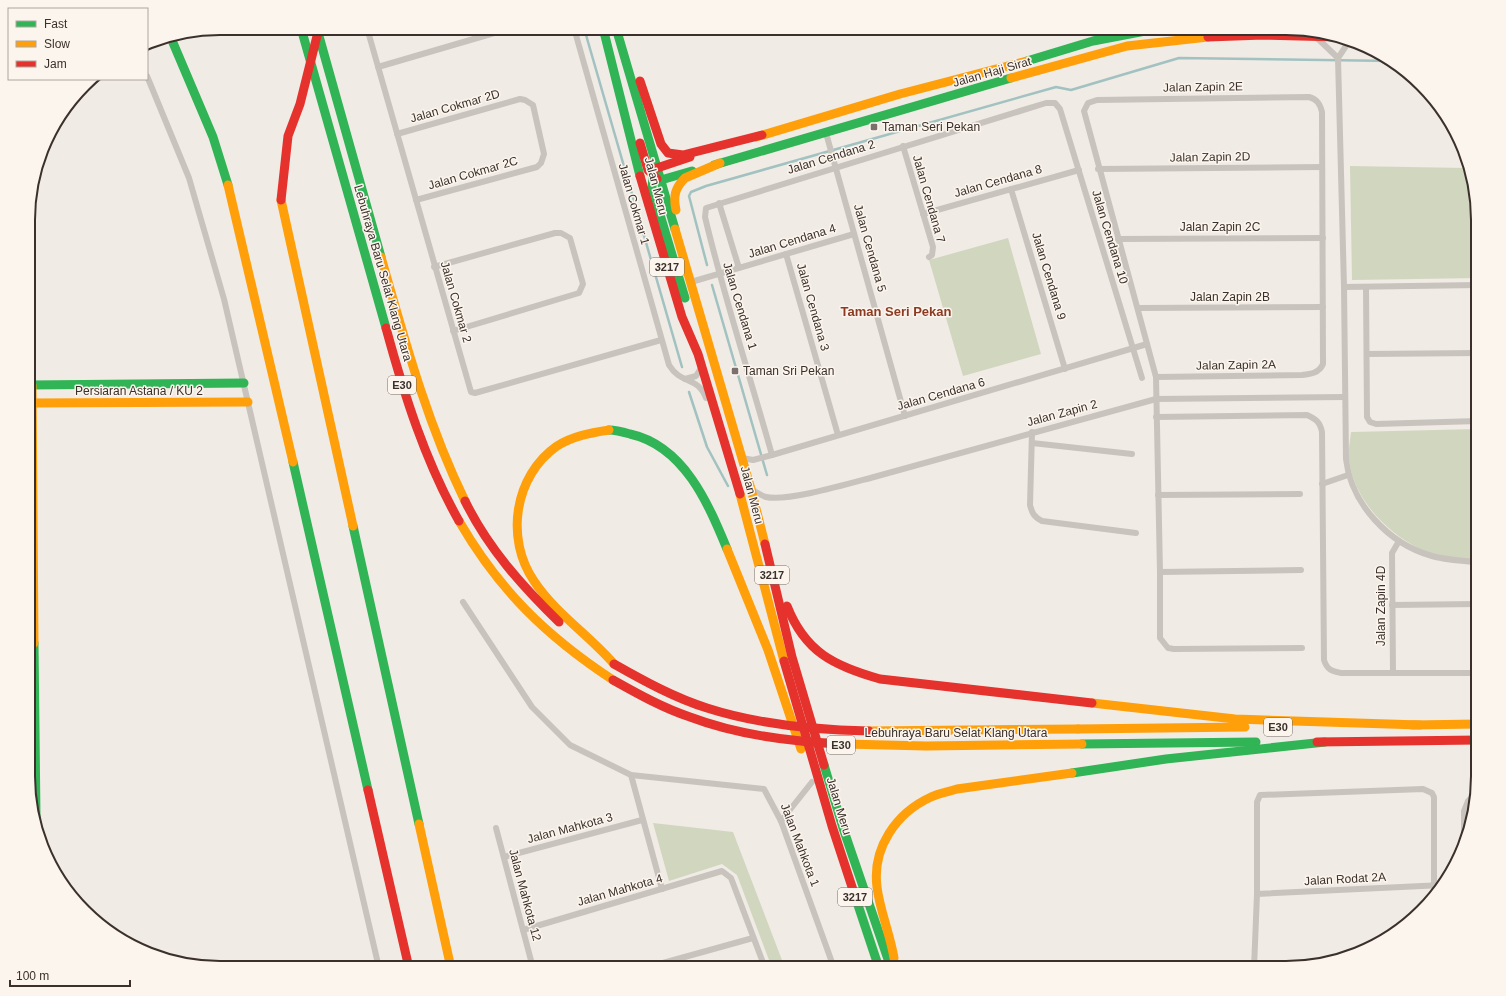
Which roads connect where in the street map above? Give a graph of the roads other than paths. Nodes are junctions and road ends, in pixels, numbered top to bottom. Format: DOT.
graph roads {
  1 [pos="303,35"];
  2 [pos="316,35"];
  3 [pos="320,35"];
  4 [pos="369,35"];
  5 [pos="486,35"];
  6 [pos="576,35"];
  7 [pos="605,35"];
  8 [pos="605,35"];
  9 [pos="619,35"];
  10 [pos="620,35"];
  11 [pos="1124,35"];
  12 [pos="1248,35"];
  13 [pos="1290,35"];
  14 [pos="1301,35"];
  15 [pos="1317,38"];
  16 [pos="172,41"];
  17 [pos="1346,45"];
  18 [pos="1338,58"];
  19 [pos="378,67"];
  20 [pos="148,78"];
  21 [pos="1055,103"];
  22 [pos="826,133"];
  23 [pos="397,134"];
  24 [pos="762,135"];
  25 [pos="903,146"];
  26 [pos="720,163"];
  27 [pos="537,167"];
  28 [pos="836,167"];
  29 [pos="1322,167"];
  30 [pos="1098,169"];
  31 [pos="1079,170"];
  32 [pos="657,175"];
  33 [pos="1011,189"];
  34 [pos="416,200"];
  35 [pos="719,203"];
  36 [pos="706,208"];
  37 [pos="923,214"];
  38 [pos="854,234"];
  39 [pos="1322,238"];
  40 [pos="1118,239"];
  41 [pos="786,254"];
  42 [pos="929,257"];
  43 [pos="434,267"];
  44 [pos="739,268"];
  45 [pos="688,272"];
  46 [pos="718,275"];
  47 [pos="691,282"];
  48 [pos="1471,285"];
  49 [pos="1344,287"];
  50 [pos="1366,287"];
  51 [pos="1323,307"];
  52 [pos="1138,308"];
  53 [pos="453,331"];
  54 [pos="661,340"];
  55 [pos="1146,344"];
  56 [pos="1132,349"];
  57 [pos="1471,353"];
  58 [pos="698,354"];
  59 [pos="1367,354"];
  60 [pos="702,367"];
  61 [pos="1065,369"];
  62 [pos="1156,377"];
  63 [pos="1142,378"];
  64 [pos="684,379"];
  65 [pos="244,383"];
  66 [pos="35,385"];
  67 [pos="1345,397"];
  68 [pos="1156,399"];
  69 [pos="248,402"];
  70 [pos="35,403"];
  71 [pos="905,416"];
  72 [pos="1156,417"];
  73 [pos="1471,421"];
  74 [pos="1032,432"];
  75 [pos="838,435"];
  76 [pos="1032,443"];
  77 [pos="1132,454"];
  78 [pos="770,456"];
  79 [pos="742,458"];
  80 [pos="731,461"];
  81 [pos="1348,475"];
  82 [pos="1322,484"];
  83 [pos="751,489"];
  84 [pos="1300,494"];
  85 [pos="1158,495"];
  86 [pos="1136,533"];
  87 [pos="762,534"];
  88 [pos="1399,541"];
  89 [pos="1471,561"];
  90 [pos="1301,570"];
  91 [pos="1160,572"];
  92 [pos="463,602"];
  93 [pos="1471,604"];
  94 [pos="1392,605"];
  95 [pos="1302,648"];
  96 [pos="614,664"];
  97 [pos="1392,673"];
  98 [pos="1471,673"];
  99 [pos="1471,724"];
  100 [pos="1420,725"];
  101 [pos="1471,740"];
  102 [pos="1325,742"];
  103 [pos="631,775"];
  104 [pos="812,782"];
  105 [pos="1469,799"];
  106 [pos="642,820"];
  107 [pos="781,821"];
  108 [pos="832,826"];
  109 [pos="1464,827"];
  110 [pos="496,828"];
  111 [pos="504,858"];
  112 [pos="1434,885"];
  113 [pos="662,889"];
  114 [pos="1257,894"];
  115 [pos="524,930"];
  116 [pos="753,938"];
  117 [pos="377,961"];
  118 [pos="407,961"];
  119 [pos="449,961"];
  120 [pos="531,961"];
  121 [pos="670,961"];
  122 [pos="762,961"];
  123 [pos="831,961"];
  124 [pos="876,961"];
  125 [pos="889,961"];
  126 [pos="894,961"];
  127 [pos="1254,961"];
  1 -- 102 [label="main road, Lebuhraya Baru Selat Klang Utara / E30, bridge"];
  2 -- 119 [label="main road, bridge"];
  3 -- 96 [label="main road, Lebuhraya Baru Selat Klang Utara / E30"];
  4 -- 19 [label="street, Jalan Cokmar 2"];
  5 -- 19 [label="street"];
  6 -- 54 [label="street, Jalan Cokmar 1"];
  7 -- 32 [label="main road"];
  8 -- 58 [label="main road, Jalan Meru / 3217"];
  9 -- 32 [label="main road, Jalan Meru / 3217"];
  10 -- 24 [label="main road"];
  11 -- 24 [label="main road, Jalan Haji Sirat"];
  12 -- 22 [label="main road, Jalan Haji Sirat"];
  13 -- 14 [label="main road, Jalan Haji Sirat"];
  15 -- 18 [label="street"];
  16 -- 118 [label="main road"];
  17 -- 18 [label="street"];
  18 -- 49 [label="street"];
  19 -- 23 [label="street, Jalan Cokmar 2"];
  20 -- 65 [label="street"];
  21 -- 25 [label="street, Jalan Cendana 2"];
  21 -- 31 [label="street, Jalan Cendana 10"];
  22 -- 26 [label="main road, Jalan Haji Sirat"];
  22 -- 28 [label="street, Jalan Cendana 5"];
  23 -- 27 [label="street, Jalan Cokmar 2D"];
  23 -- 34 [label="street, Jalan Cokmar 2"];
  24 -- 32 [label="main road, Jalan Haji Sirat"];
  25 -- 28 [label="street, Jalan Cendana 2"];
  25 -- 37 [label="street, Jalan Cendana 7"];
  26 -- 32 [label="main road, Jalan Haji Sirat"];
  26 -- 45 [label="main road"];
  27 -- 34 [label="street, Jalan Cokmar 2C"];
  28 -- 35 [label="street, Jalan Cendana 2"];
  28 -- 38 [label="street, Jalan Cendana 5"];
  29 -- 30 [label="street, Jalan Zapin 2D"];
  29 -- 30 [label="street, Jalan Zapin 2E"];
  29 -- 39 [label="street"];
  30 -- 40 [label="street"];
  31 -- 33 [label="street, Jalan Cendana 8"];
  31 -- 56 [label="street, Jalan Cendana 10"];
  32 -- 45 [label="main road, Jalan Meru / 3217"];
  32 -- 58 [label="main road"];
  33 -- 37 [label="street, Jalan Cendana 8"];
  33 -- 61 [label="street, Jalan Cendana 9"];
  34 -- 43 [label="street, Jalan Cokmar 2"];
  35 -- 36 [label="street, Jalan Cendana 2"];
  35 -- 44 [label="street"];
  36 -- 46 [label="street, Jalan Cendana 1"];
  37 -- 42 [label="street, Jalan Cendana 7"];
  38 -- 41 [label="street, Jalan Cendana 4"];
  38 -- 71 [label="street, Jalan Cendana 5"];
  39 -- 40 [label="street, Jalan Zapin 2C"];
  39 -- 51 [label="street"];
  40 -- 52 [label="street"];
  41 -- 44 [label="street, Jalan Cendana 4"];
  41 -- 75 [label="street, Jalan Cendana 3"];
  43 -- 53 [label="street, Jalan Cokmar 2"];
  43 -- 53 [label="street"];
  44 -- 46 [label="street, Jalan Cendana 4"];
  45 -- 47 [label="main road, Jalan Meru / 3217"];
  46 -- 47 [label="street, Jalan Cendana 4"];
  46 -- 78 [label="street, Jalan Cendana 1"];
  47 -- 79 [label="main road, Jalan Meru / 3217"];
  48 -- 50 [label="street"];
  49 -- 50 [label="street"];
  49 -- 67 [label="street"];
  50 -- 59 [label="street"];
  51 -- 52 [label="street, Jalan Zapin 2B"];
  51 -- 62 [label="street, Jalan Zapin 2A"];
  52 -- 55 [label="street"];
  53 -- 54 [label="street, Jalan Cokmar 2"];
  54 -- 64 [label="street, Jalan Cokmar 1"];
  55 -- 56 [label="street, Jalan Cendana 6"];
  55 -- 62 [label="street"];
  56 -- 61 [label="street, Jalan Cendana 6"];
  56 -- 63 [label="street, Jalan Cendana 10"];
  57 -- 59 [label="street"];
  58 -- 60 [label="main road, Jalan Meru / 3217"];
  59 -- 73 [label="street"];
  60 -- 64 [label="street"];
  60 -- 80 [label="main road, Jalan Meru / 3217"];
  61 -- 71 [label="street, Jalan Cendana 6"];
  62 -- 68 [label="street"];
  64 -- 80 [label="street, Jalan Cokmar 1"];
  65 -- 66 [label="main road, Persiaran Astana / KU 2"];
  65 -- 69 [label="street"];
  67 -- 68 [label="street, Jalan Zapin 2"];
  67 -- 81 [label="street"];
  68 -- 72 [label="street"];
  68 -- 74 [label="street, Jalan Zapin 2"];
  69 -- 70 [label="main road, Persiaran Astana / KU 2"];
  69 -- 117 [label="street"];
  71 -- 75 [label="street, Jalan Cendana 6"];
  72 -- 82 [label="street"];
  72 -- 85 [label="street"];
  74 -- 76 [label="street"];
  74 -- 83 [label="street, Jalan Zapin 2"];
  75 -- 78 [label="street, Jalan Cendana 6"];
  76 -- 77 [label="street"];
  76 -- 86 [label="street"];
  78 -- 79 [label="street, Jalan Cendana 6"];
  79 -- 83 [label="main road, Jalan Meru / 3217"];
  80 -- 108 [label="main road, Jalan Meru / 3217"];
  81 -- 82 [label="street"];
  81 -- 88 [label="street"];
  82 -- 97 [label="street"];
  83 -- 87 [label="main road, Jalan Meru / 3217"];
  84 -- 85 [label="street"];
  85 -- 91 [label="street"];
  87 -- 100 [label="main road"];
  87 -- 125 [label="main road, Jalan Meru / 3217"];
  88 -- 89 [label="street"];
  88 -- 94 [label="street, Jalan Zapin 4D"];
  90 -- 91 [label="street"];
  91 -- 95 [label="street"];
  92 -- 103 [label="street"];
  93 -- 94 [label="street"];
  94 -- 97 [label="street, Jalan Zapin 4D"];
  96 -- 100 [label="main road, Lebuhraya Baru Selat Klang Utara / E30, bridge"];
  96 -- 104 [label="main road"];
  97 -- 98 [label="street"];
  99 -- 100 [label="main road, Lebuhraya Baru Selat Klang Utara / E30"];
  101 -- 102 [label="main road, Lebuhraya Baru Selat Klang Utara / E30"];
  102 -- 126 [label="main road"];
  103 -- 106 [label="street"];
  103 -- 107 [label="street, Jalan Mahkota 1"];
  104 -- 107 [label="street"];
  104 -- 108 [label="main road"];
  105 -- 109 [label="street"];
  106 -- 111 [label="street, Jalan Mahkota 3"];
  106 -- 113 [label="street"];
  107 -- 123 [label="street, Jalan Mahkota 1"];
  108 -- 124 [label="main road, Jalan Meru / 3217"];
  110 -- 111 [label="street, Jalan Mahkota 12"];
  111 -- 115 [label="street, Jalan Mahkota 12"];
  112 -- 114 [label="street, Jalan Rodat 2A"];
  112 -- 114 [label="street"];
  113 -- 115 [label="street, Jalan Mahkota 4"];
  113 -- 116 [label="street, Jalan Mahkota 4"];
  114 -- 127 [label="street"];
  115 -- 120 [label="street, Jalan Mahkota 12"];
  116 -- 121 [label="street"];
  116 -- 122 [label="street"];
}
